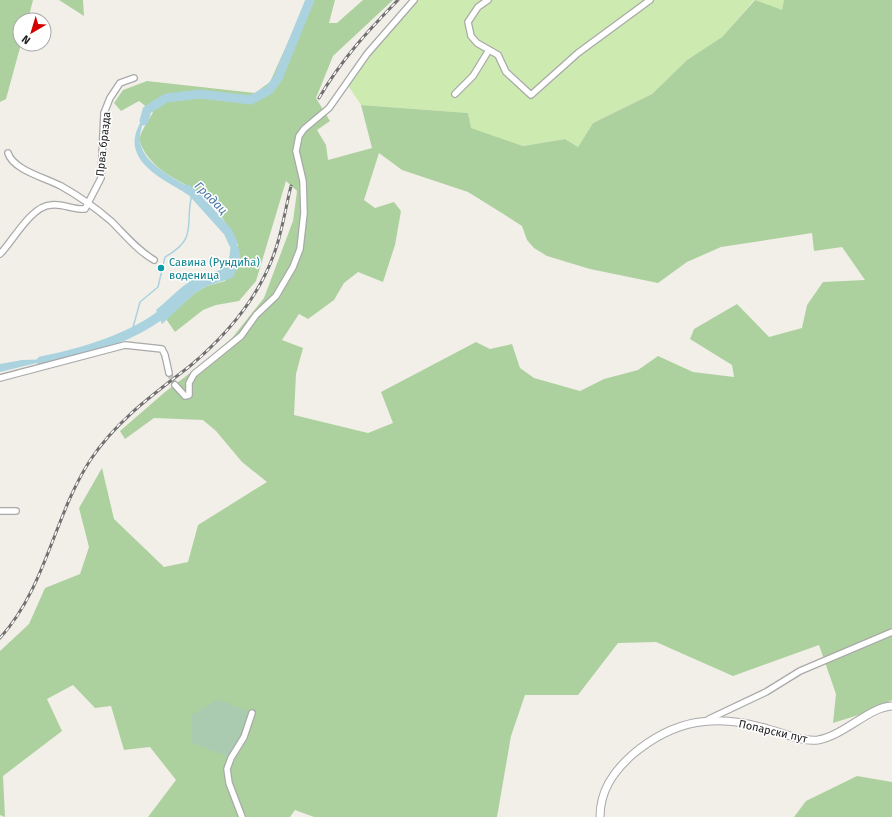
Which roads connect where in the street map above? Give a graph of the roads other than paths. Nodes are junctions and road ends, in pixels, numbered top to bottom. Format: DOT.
graph roads {
  1 [pos="414,0"];
  2 [pos="488,0"];
  3 [pos="650,0"];
  4 [pos="489,50"];
  5 [pos="134,78"];
  6 [pos="455,94"];
  7 [pos="8,153"];
  8 [pos="88,204"];
  9 [pos="0,254"];
  10 [pos="154,260"];
  11 [pos="169,373"];
  12 [pos="0,378"];
  13 [pos="175,384"];
  14 [pos="0,511"];
  15 [pos="16,511"];
  16 [pos="892,632"];
  17 [pos="892,706"];
  18 [pos="252,713"];
  19 [pos="709,719"];
  20 [pos="242,817"];
  21 [pos="600,817"];
  1 -- 13 [label="street"];
  2 -- 4 [label="street"];
  3 -- 4 [label="street"];
  4 -- 6 [label="street"];
  5 -- 8 [label="street, Прва бразда"];
  7 -- 8 [label="street"];
  8 -- 9 [label="street"];
  8 -- 10 [label="street"];
  11 -- 12 [label="street"];
  14 -- 15 [label="street"];
  16 -- 19 [label="street"];
  17 -- 19 [label="street, Попарски пут"];
  18 -- 20 [label="street"];
  19 -- 21 [label="street, Попарски пут"];
}
